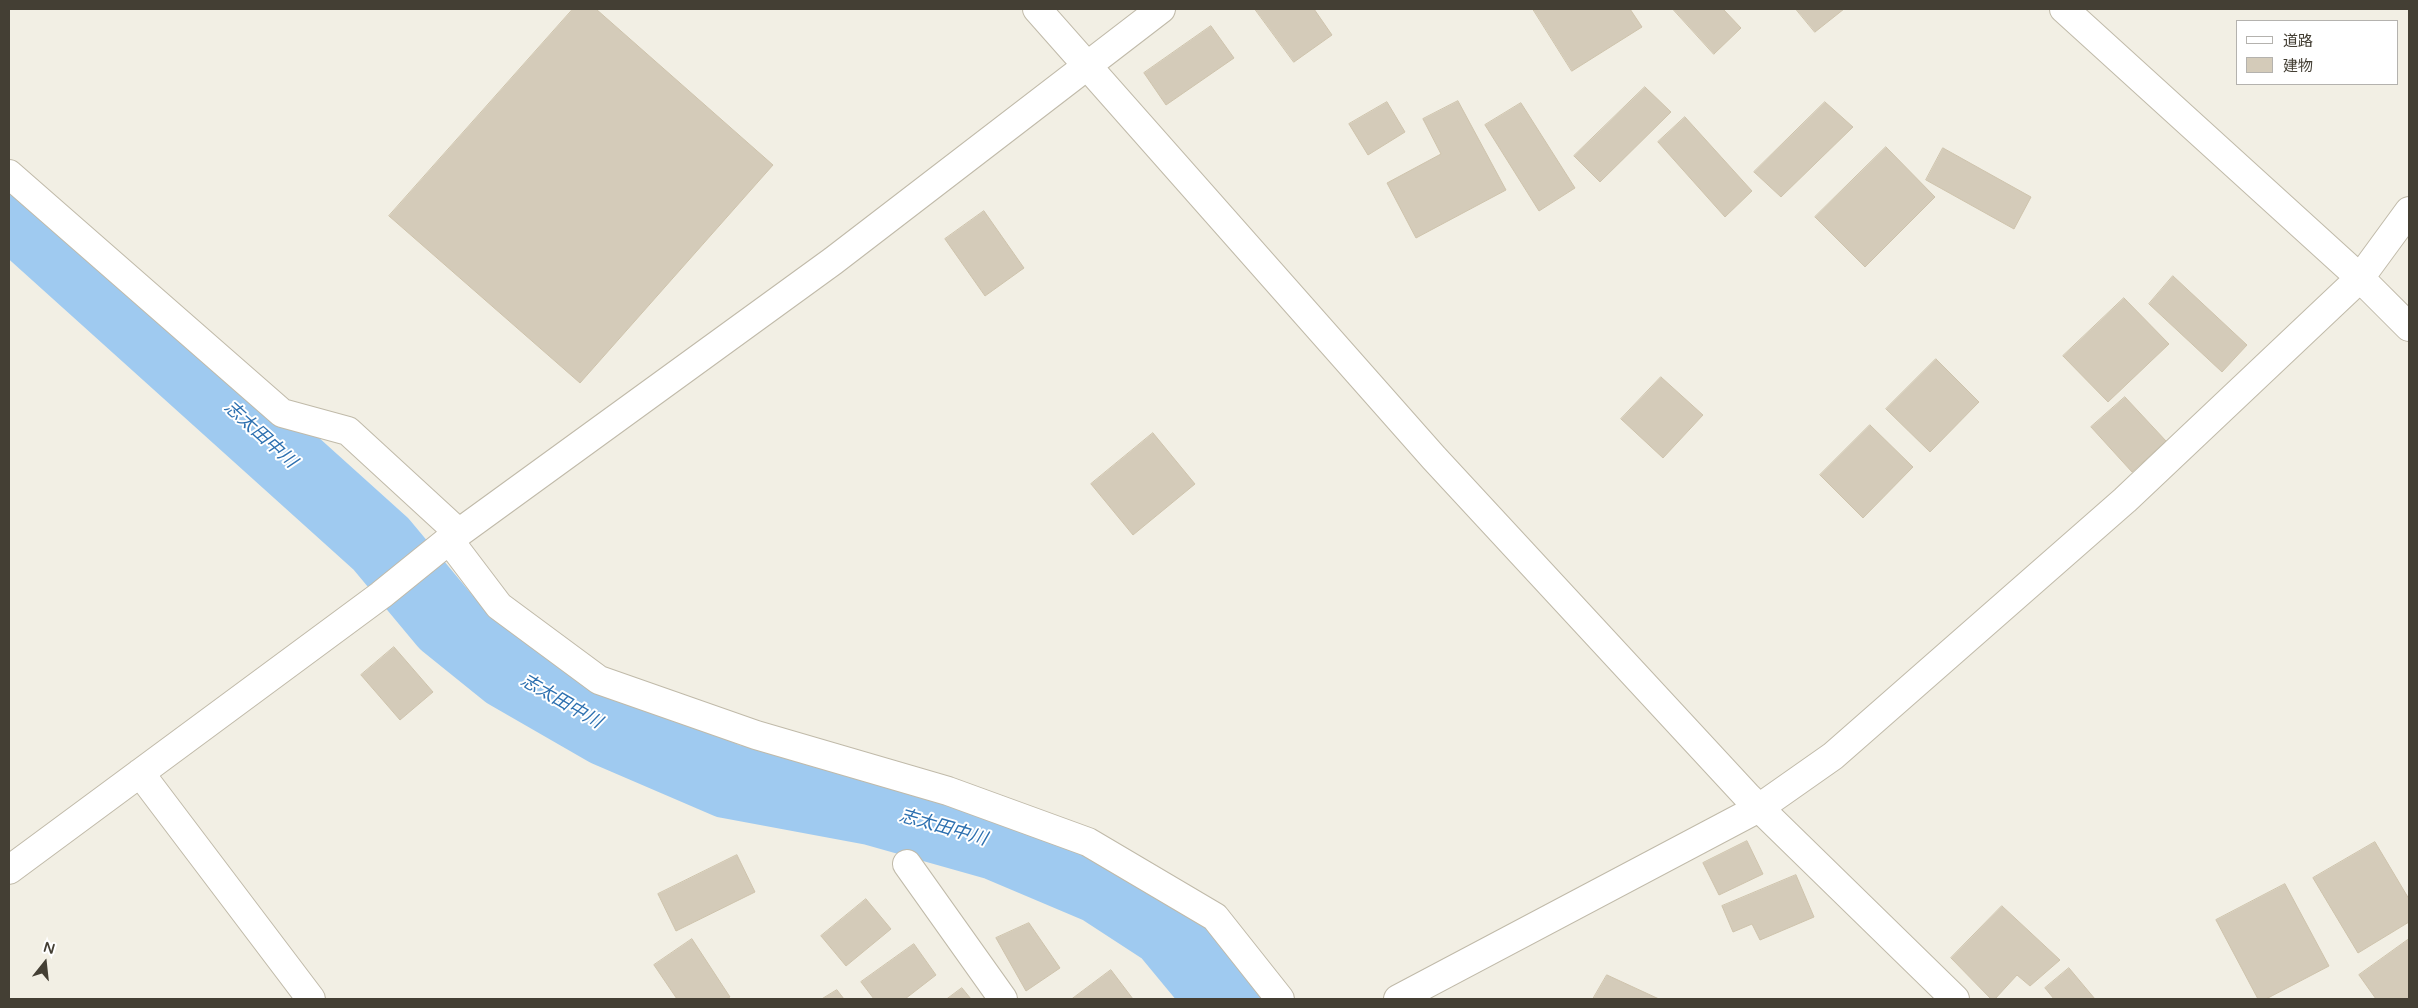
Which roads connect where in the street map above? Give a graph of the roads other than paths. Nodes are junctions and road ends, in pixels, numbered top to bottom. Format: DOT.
graph roads {
  1 [pos="1037,9"];
  2 [pos="1161,9"];
  3 [pos="2064,9"];
  4 [pos="1086,66"];
  5 [pos="9,174"];
  6 [pos="2409,211"];
  7 [pos="2360,278"];
  8 [pos="2409,326"];
  9 [pos="447,542"];
  10 [pos="140,773"];
  11 [pos="1759,808"];
  12 [pos="907,864"];
  13 [pos="9,870"];
  14 [pos="311,999"];
  15 [pos="1003,999"];
  16 [pos="1280,999"];
  17 [pos="1398,999"];
  18 [pos="1955,999"];
  1 -- 4 [label="street"];
  2 -- 4 [label="street"];
  3 -- 7 [label="street"];
  4 -- 9 [label="street"];
  4 -- 11 [label="street"];
  5 -- 9 [label="street"];
  6 -- 7 [label="street"];
  7 -- 8 [label="street"];
  7 -- 11 [label="street"];
  9 -- 10 [label="street"];
  9 -- 16 [label="street"];
  10 -- 13 [label="street"];
  10 -- 14 [label="street"];
  11 -- 17 [label="street"];
  11 -- 18 [label="street"];
  12 -- 15 [label="street"];
}
